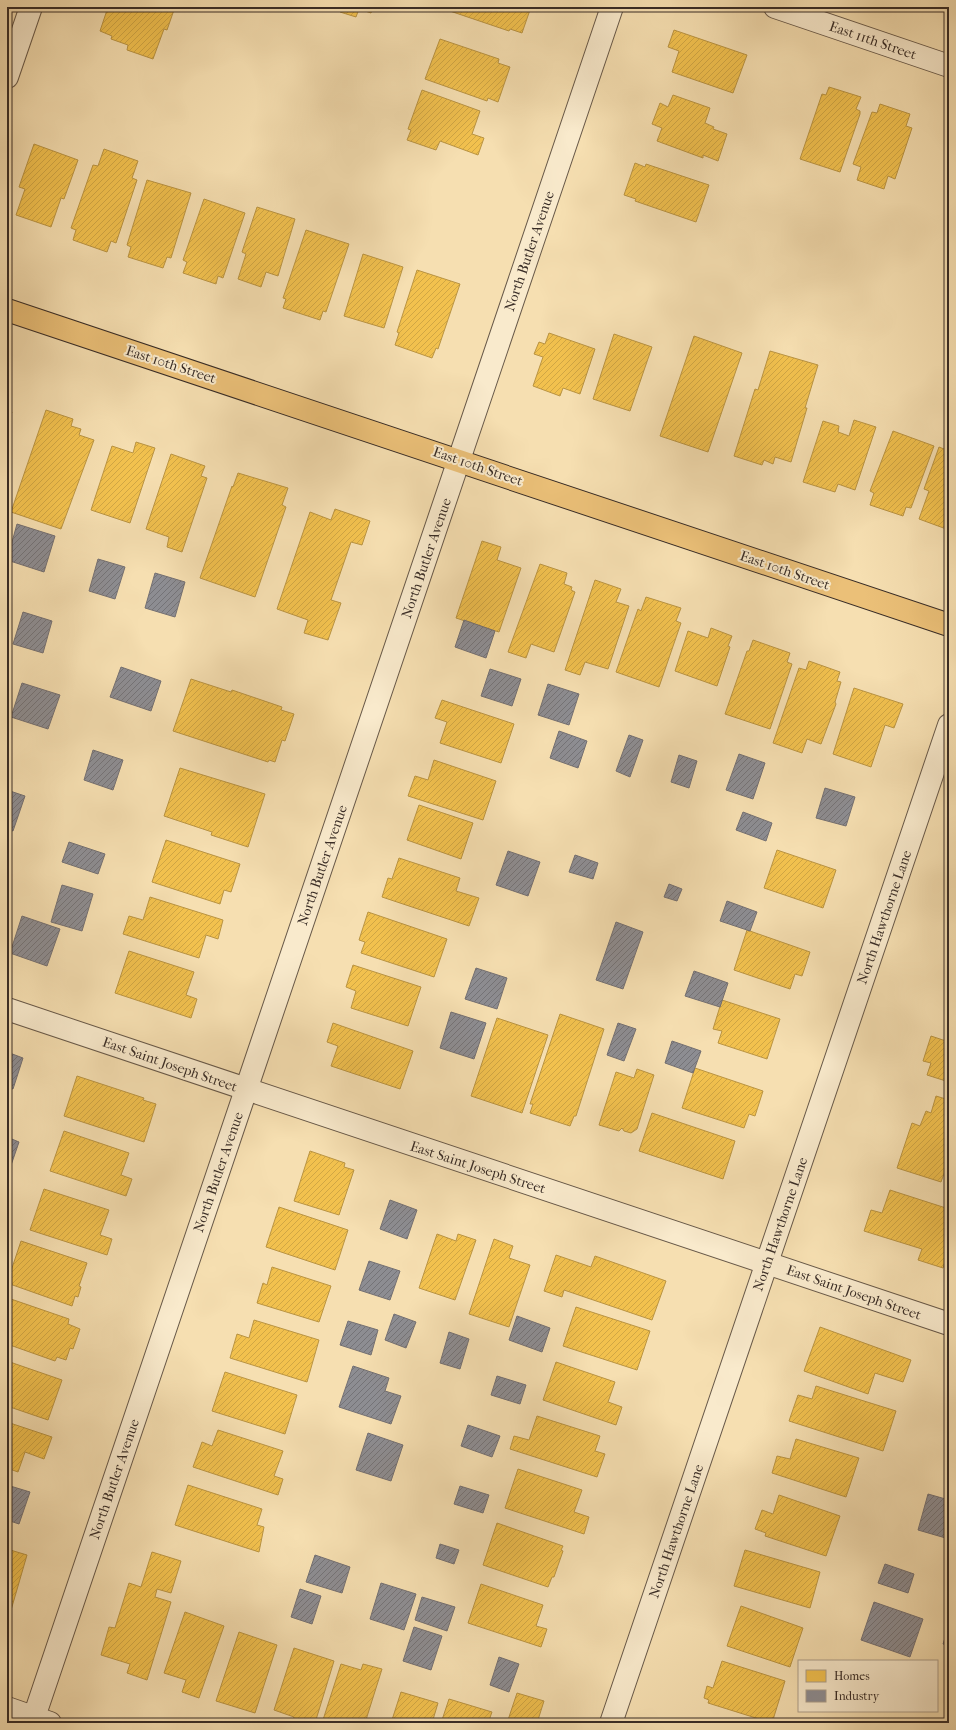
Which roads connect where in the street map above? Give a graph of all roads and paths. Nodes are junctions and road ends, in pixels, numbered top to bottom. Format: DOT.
graph roads {
  1 [pos="31,7"];
  2 [pos="612,7"];
  3 [pos="775,7"];
  4 [pos="949,66"];
  5 [pos="7,77"];
  6 [pos="7,310"];
  7 [pos="459,460"];
  8 [pos="949,625"];
  9 [pos="949,725"];
  10 [pos="7,1009"];
  11 [pos="246,1090"];
  12 [pos="767,1263"];
  13 [pos="949,1324"];
  14 [pos="7,1708"];
  15 [pos="39,1721"];
  16 [pos="611,1723"];
  1 -- 5 [label="street"];
  2 -- 7 [label="street, North Butler Avenue"];
  3 -- 4 [label="street, East 11th Street"];
  6 -- 7 [label="main road, East 10th Street"];
  7 -- 8 [label="main road, East 10th Street"];
  7 -- 11 [label="street, North Butler Avenue"];
  9 -- 12 [label="street, North Hawthorne Lane"];
  10 -- 11 [label="street, East Saint Joseph Street"];
  11 -- 12 [label="street, East Saint Joseph Street"];
  11 -- 15 [label="street, North Butler Avenue"];
  12 -- 13 [label="street, East Saint Joseph Street"];
  12 -- 16 [label="street, North Hawthorne Lane"];
  14 -- 15 [label="street"];
}
